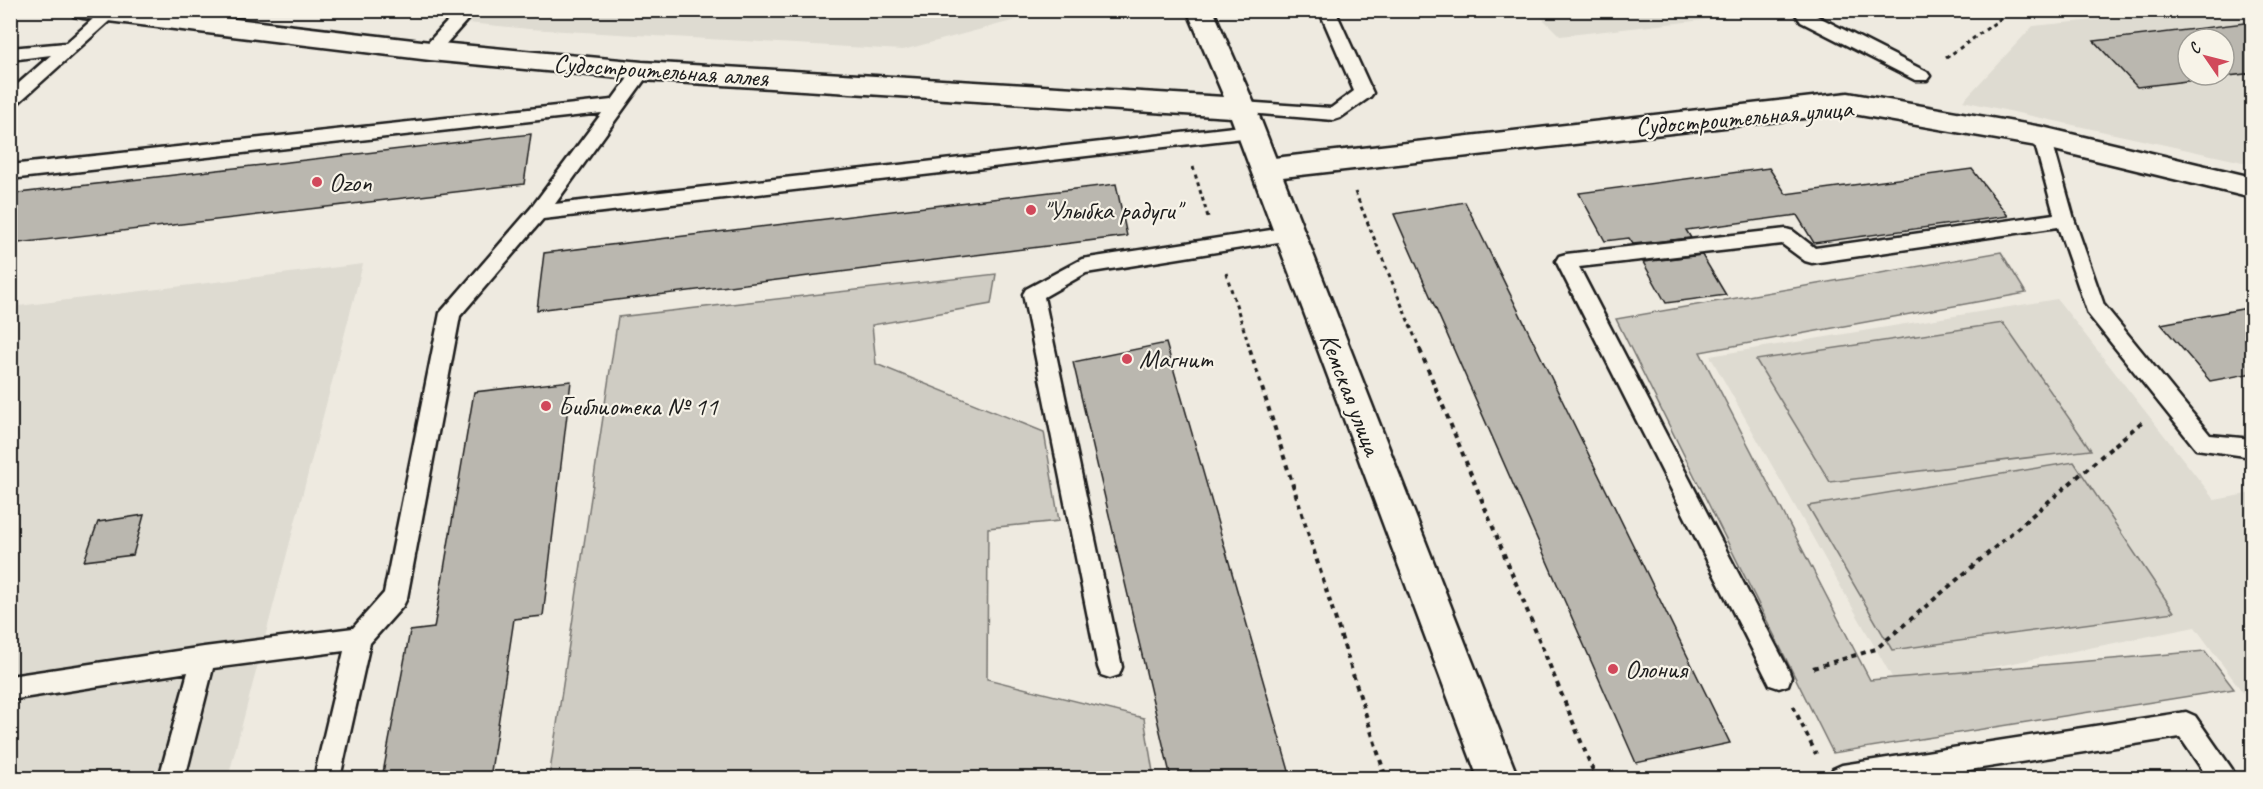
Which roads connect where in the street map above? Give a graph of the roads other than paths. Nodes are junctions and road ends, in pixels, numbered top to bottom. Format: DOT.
graph roads {
  1 [pos="83,10"];
  2 [pos="468,10"];
  3 [pos="1200,10"];
  4 [pos="1327,10"];
  5 [pos="1801,10"];
  6 [pos="109,15"];
  7 [pos="68,48"];
  8 [pos="430,51"];
  9 [pos="10,54"];
  10 [pos="642,71"];
  11 [pos="1921,76"];
  12 [pos="10,101"];
  13 [pos="619,105"];
  14 [pos="1246,119"];
  15 [pos="2042,137"];
  16 [pos="1265,169"];
  17 [pos="10,172"];
  18 [pos="2253,188"];
  19 [pos="538,213"];
  20 [pos="2065,219"];
  21 [pos="1290,234"];
  22 [pos="2253,448"];
  23 [pos="359,638"];
  24 [pos="204,658"];
  25 [pos="1110,667"];
  26 [pos="1779,677"];
  27 [pos="10,688"];
  28 [pos="172,778"];
  29 [pos="327,778"];
  30 [pos="1498,778"];
  31 [pos="1842,778"];
  32 [pos="2223,778"];
  1 -- 6 [label="street, Судостроительная аллея"];
  2 -- 8 [label="lane"];
  3 -- 14 [label="street, Кемская улица"];
  4 -- 14 [label="lane"];
  5 -- 11 [label="lane"];
  6 -- 7 [label="lane"];
  6 -- 8 [label="street, Судостроительная аллея"];
  7 -- 9 [label="lane"];
  7 -- 12 [label="lane"];
  8 -- 10 [label="street, Судостроительная аллея"];
  10 -- 13 [label="lane"];
  10 -- 14 [label="street, Судостроительная аллея"];
  13 -- 17 [label="lane"];
  13 -- 19 [label="lane"];
  14 -- 16 [label="street, Кемская улица"];
  14 -- 19 [label="lane"];
  15 -- 16 [label="street, Судостроительная улица"];
  15 -- 18 [label="street, Судостроительная улица"];
  15 -- 20 [label="lane"];
  16 -- 21 [label="street, Кемская улица"];
  19 -- 23 [label="lane"];
  20 -- 22 [label="lane"];
  20 -- 26 [label="lane"];
  21 -- 25 [label="lane"];
  21 -- 30 [label="street, Кемская улица"];
  23 -- 24 [label="lane"];
  23 -- 29 [label="lane"];
  24 -- 27 [label="lane"];
  24 -- 28 [label="lane"];
  31 -- 32 [label="lane"];
}
